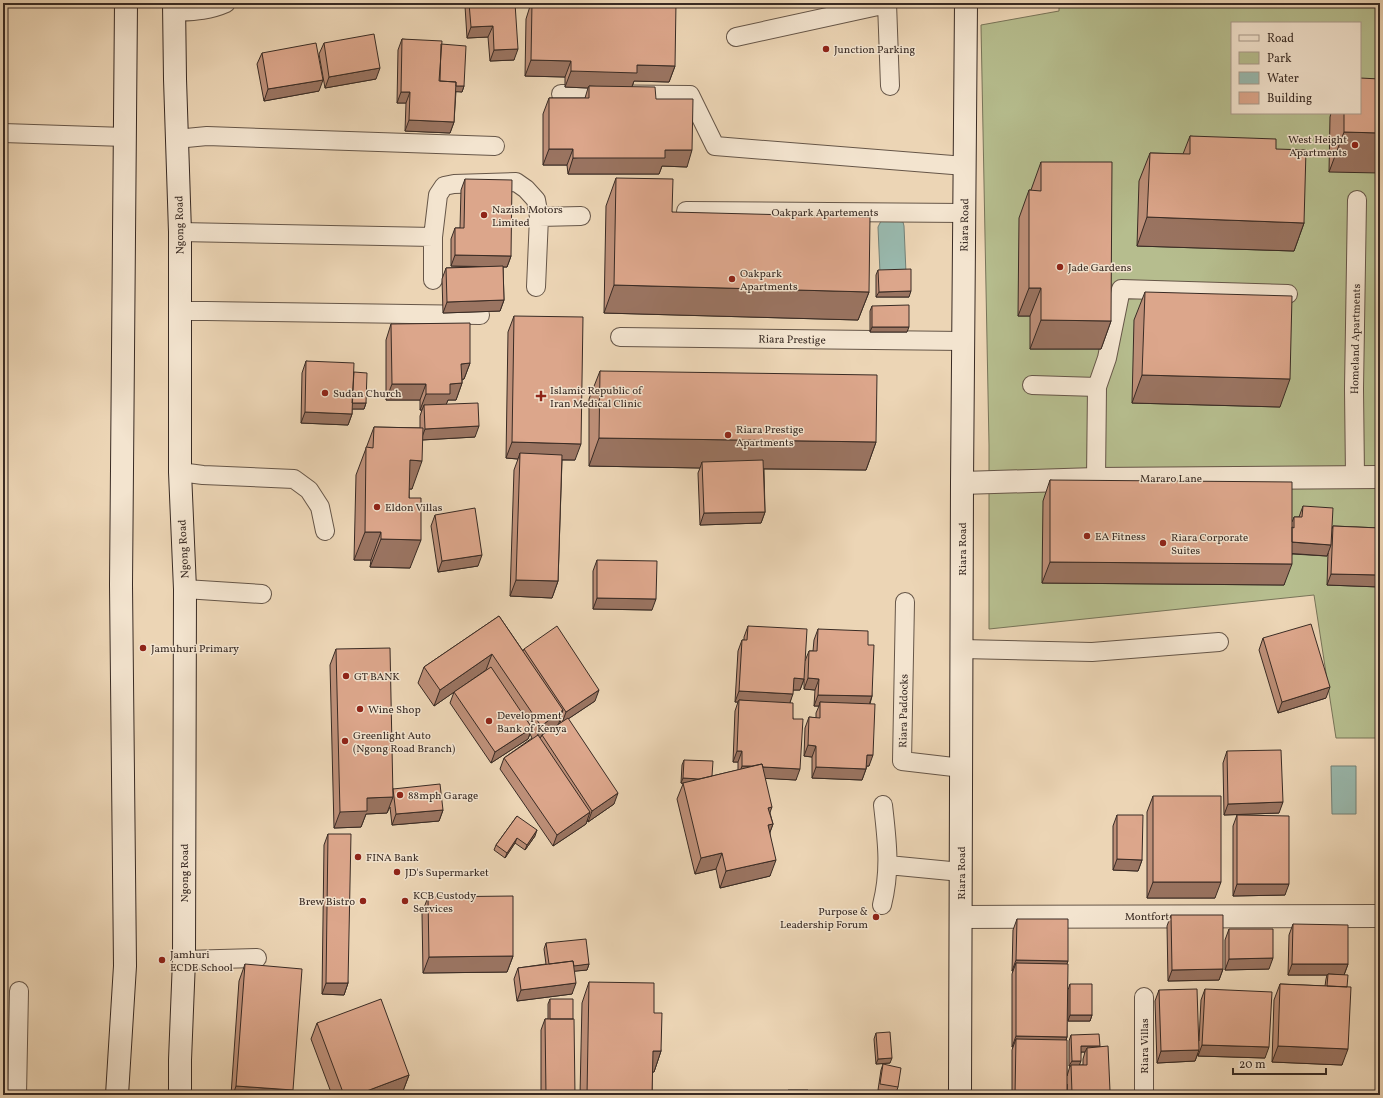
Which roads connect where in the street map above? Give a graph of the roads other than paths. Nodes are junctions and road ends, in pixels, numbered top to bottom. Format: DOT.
graph roads {
  1 [pos="126,3"];
  2 [pos="226,3"];
  3 [pos="888,3"];
  4 [pos="966,3"];
  5 [pos="174,8"];
  6 [pos="736,37"];
  7 [pos="890,86"];
  8 [pos="561,94"];
  9 [pos="3,133"];
  10 [pos="124,137"];
  11 [pos="176,139"];
  12 [pos="494,146"];
  13 [pos="965,166"];
  14 [pos="1357,200"];
  15 [pos="686,211"];
  16 [pos="964,213"];
  17 [pos="581,216"];
  18 [pos="539,217"];
  19 [pos="180,232"];
  20 [pos="433,237"];
  21 [pos="433,280"];
  22 [pos="536,287"];
  23 [pos="1288,294"];
  24 [pos="180,311"];
  25 [pos="480,315"];
  26 [pos="620,337"];
  27 [pos="963,341"];
  28 [pos="1032,385"];
  29 [pos="1097,387"];
  30 [pos="180,472"];
  31 [pos="1355,477"];
  32 [pos="1380,477"];
  33 [pos="1096,479"];
  34 [pos="962,482"];
  35 [pos="325,531"];
  36 [pos="185,589"];
  37 [pos="262,594"];
  38 [pos="905,602"];
  39 [pos="1219,642"];
  40 [pos="962,649"];
  41 [pos="962,768"];
  42 [pos="883,805"];
  43 [pos="888,865"];
  44 [pos="961,872"];
  45 [pos="882,905"];
  46 [pos="1380,916"];
  47 [pos="961,917"];
  48 [pos="257,958"];
  49 [pos="184,960"];
  50 [pos="19,991"];
  51 [pos="1144,997"];
  52 [pos="17,1095"];
  53 [pos="116,1095"];
  54 [pos="180,1095"];
  55 [pos="960,1095"];
  56 [pos="1144,1095"];
  1 -- 10 [label="main road"];
  2 -- 5 [label="lane"];
  3 -- 6 [label="lane"];
  3 -- 7 [label="lane"];
  4 -- 13 [label="main road, Riara Road"];
  5 -- 11 [label="main road, Ngong Road"];
  8 -- 13 [label="lane"];
  9 -- 10 [label="lane"];
  10 -- 53 [label="main road"];
  11 -- 12 [label="lane"];
  11 -- 19 [label="main road, Ngong Road"];
  13 -- 16 [label="main road, Riara Road"];
  14 -- 31 [label="lane, Homeland Apartments"];
  15 -- 16 [label="lane, Oakpark Apartements"];
  16 -- 27 [label="main road, Riara Road"];
  17 -- 18 [label="lane"];
  18 -- 20 [label="lane"];
  18 -- 22 [label="lane"];
  19 -- 20 [label="lane"];
  19 -- 24 [label="main road, Ngong Road"];
  20 -- 21 [label="lane"];
  23 -- 29 [label="lane"];
  24 -- 25 [label="lane"];
  24 -- 30 [label="main road, Ngong Road"];
  26 -- 27 [label="lane, Riara Prestige"];
  27 -- 34 [label="main road, Riara Road"];
  28 -- 29 [label="lane"];
  29 -- 33 [label="lane"];
  30 -- 35 [label="lane"];
  30 -- 36 [label="main road, Ngong Road"];
  31 -- 32 [label="main road, Mararo Lane"];
  31 -- 33 [label="main road, Mararo Lane"];
  33 -- 34 [label="main road, Mararo Lane"];
  34 -- 40 [label="main road, Riara Road"];
  36 -- 37 [label="lane"];
  36 -- 49 [label="main road, Ngong Road"];
  38 -- 41 [label="lane, Riara Paddocks"];
  39 -- 40 [label="lane"];
  40 -- 41 [label="main road, Riara Road"];
  41 -- 44 [label="main road, Riara Road"];
  42 -- 43 [label="lane"];
  43 -- 44 [label="lane"];
  43 -- 45 [label="lane"];
  44 -- 47 [label="main road, Riara Road"];
  46 -- 47 [label="main road, Montfort"];
  47 -- 55 [label="main road, Riara Road"];
  48 -- 49 [label="lane"];
  49 -- 54 [label="main road, Ngong Road"];
  50 -- 52 [label="lane"];
  51 -- 56 [label="lane, Riara Villas"];
}
